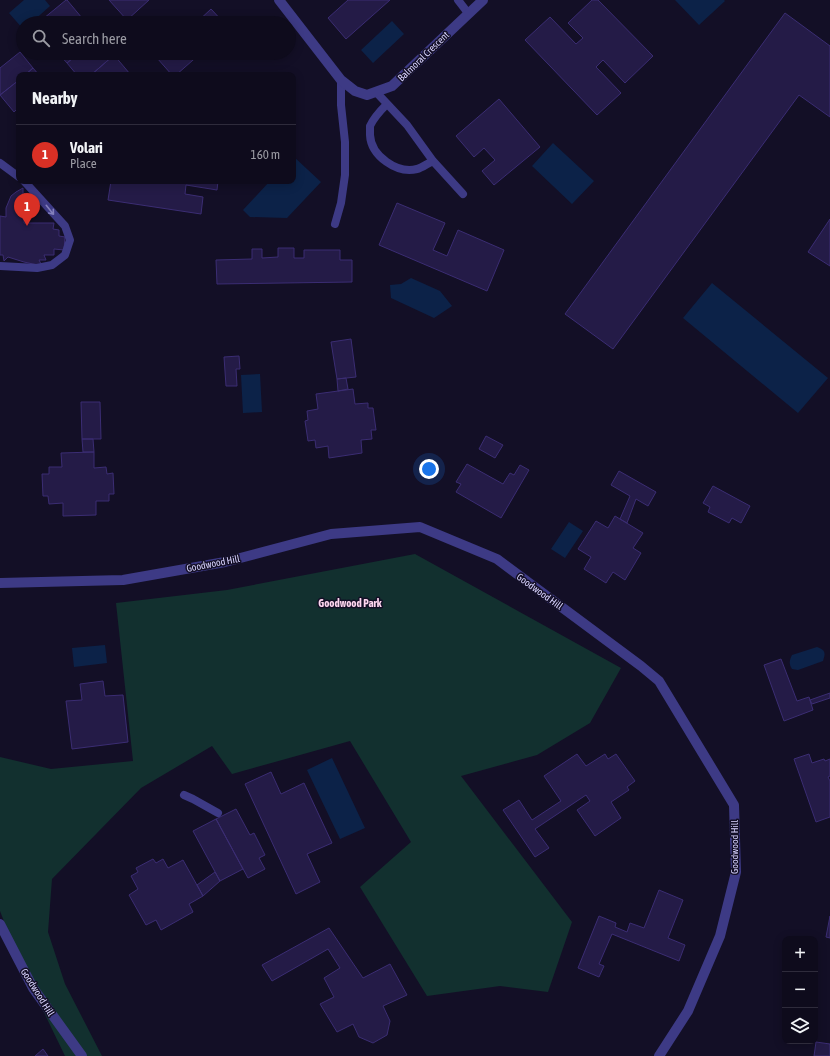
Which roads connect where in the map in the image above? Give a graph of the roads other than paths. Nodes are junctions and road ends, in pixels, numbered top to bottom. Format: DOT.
graph roads {
  1 [pos="279,0"];
  2 [pos="458,0"];
  3 [pos="483,0"];
  4 [pos="468,13"];
  5 [pos="291,16"];
  6 [pos="296,22"];
  7 [pos="341,80"];
  8 [pos="376,92"];
  9 [pos="387,104"];
  10 [pos="433,161"];
  11 [pos="0,164"];
  12 [pos="16,175"];
  13 [pos="27,184"];
  14 [pos="463,194"];
  15 [pos="335,224"];
  16 [pos="0,266"];
  17 [pos="0,583"];
  18 [pos="184,795"];
  19 [pos="218,813"];
  20 [pos="0,924"];
  21 [pos="82,1056"];
  22 [pos="659,1056"];
  1 -- 5 [label="street, Balmoral Crescent"];
  2 -- 4 [label="lane"];
  3 -- 4 [label="street, Balmoral Crescent"];
  4 -- 8 [label="street, Balmoral Crescent"];
  6 -- 7 [label="street, Balmoral Crescent"];
  7 -- 8 [label="street, Balmoral Crescent"];
  7 -- 15 [label="lane"];
  8 -- 9 [label="lane"];
  9 -- 10 [label="lane"];
  9 -- 10 [label="lane"];
  10 -- 14 [label="lane"];
  11 -- 12 [label="lane"];
  13 -- 16 [label="lane, one-way"];
  17 -- 22 [label="street, Goodwood Hill"];
  18 -- 19 [label="lane"];
  20 -- 21 [label="street, Goodwood Hill"];
}
